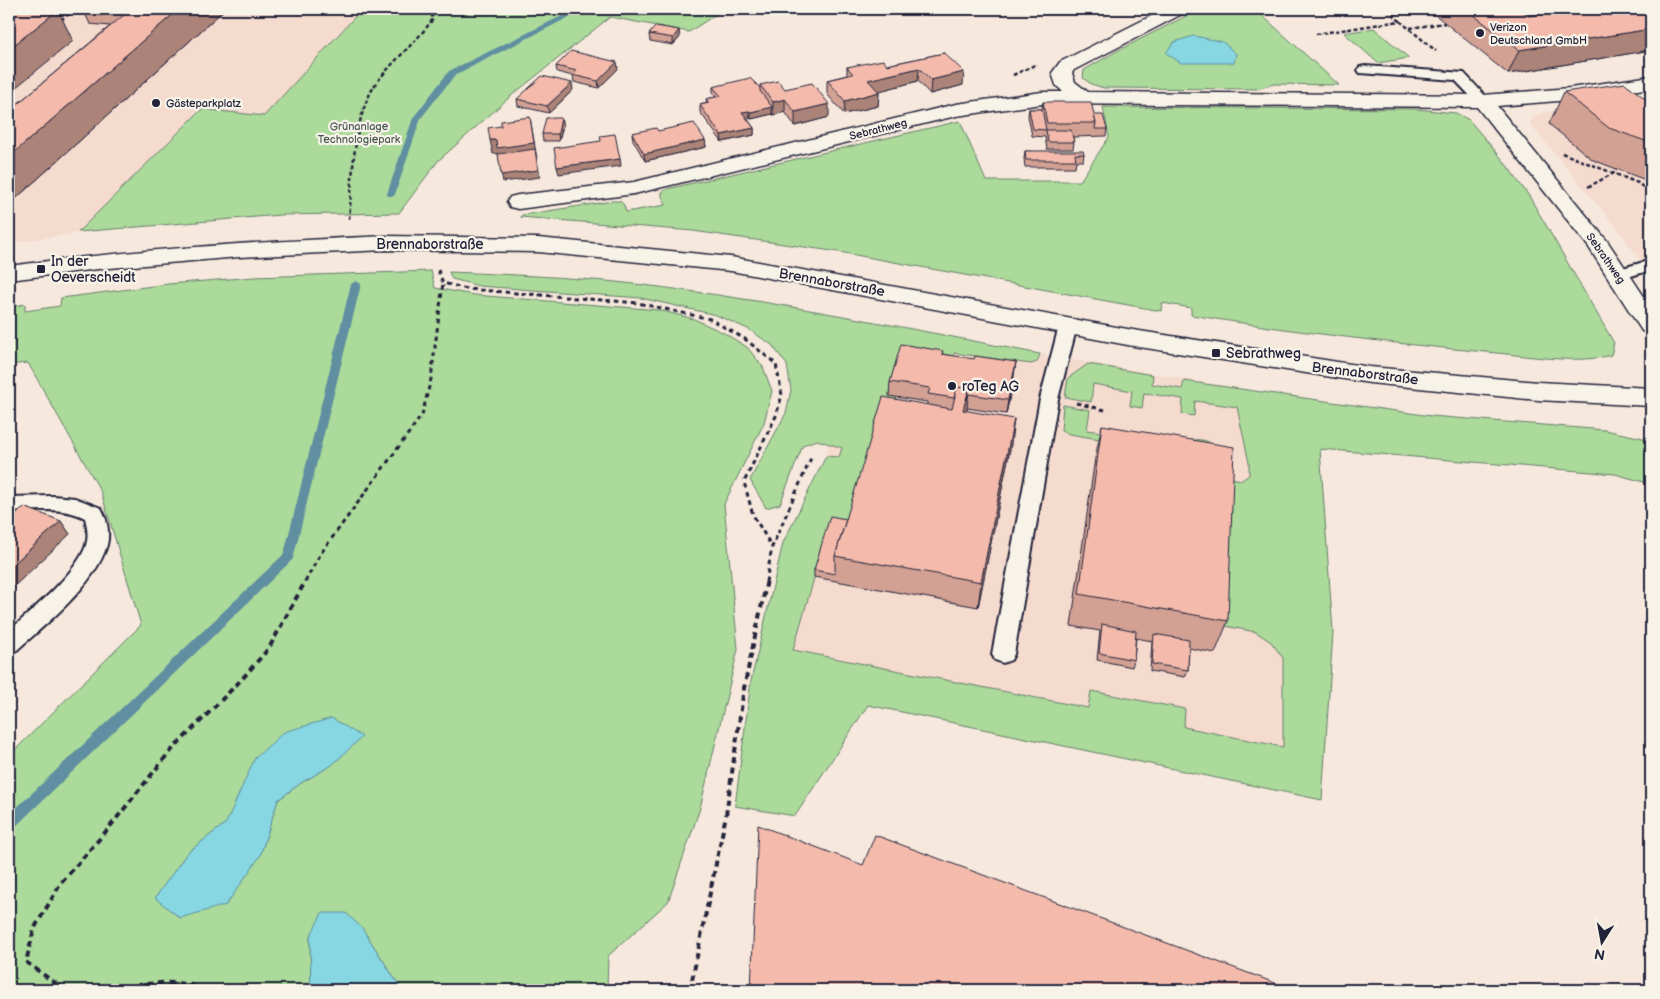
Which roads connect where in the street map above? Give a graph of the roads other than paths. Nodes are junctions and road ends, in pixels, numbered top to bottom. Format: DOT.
graph roads {
  1 [pos="1178,9"];
  2 [pos="1365,70"];
  3 [pos="1651,82"];
  4 [pos="1082,97"];
  5 [pos="1483,101"];
  6 [pos="518,202"];
  7 [pos="1651,265"];
  8 [pos="9,273"];
  9 [pos="1618,275"];
  10 [pos="1651,325"];
  11 [pos="1068,326"];
  12 [pos="1651,398"];
  13 [pos="9,504"];
  14 [pos="9,644"];
  15 [pos="1003,654"];
  1 -- 4 [label="street"];
  2 -- 5 [label="lane"];
  3 -- 5 [label="street, Sebrathweg"];
  4 -- 5 [label="street, Sebrathweg"];
  4 -- 6 [label="street, Sebrathweg"];
  5 -- 9 [label="street, Sebrathweg"];
  7 -- 9 [label="lane"];
  8 -- 11 [label="street, Brennaborstraße"];
  9 -- 10 [label="street, Sebrathweg"];
  11 -- 12 [label="street, Brennaborstraße"];
  11 -- 15 [label="lane"];
  13 -- 14 [label="lane"];
}
